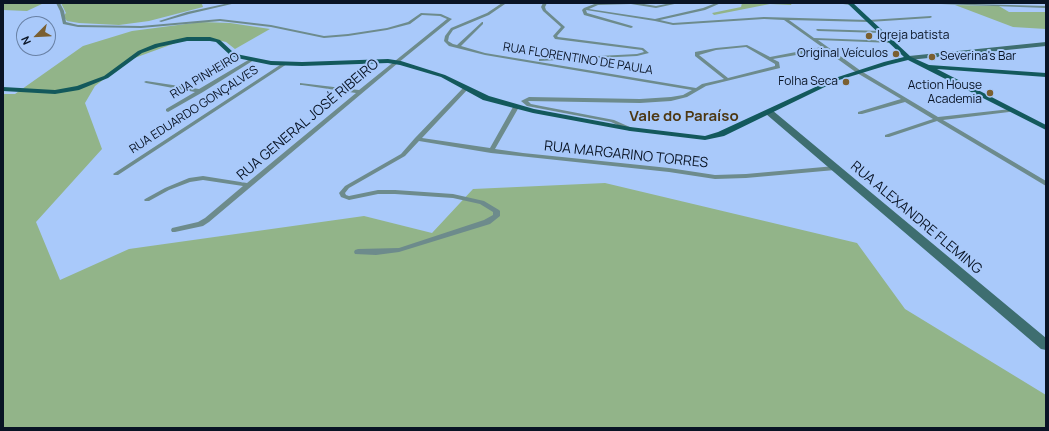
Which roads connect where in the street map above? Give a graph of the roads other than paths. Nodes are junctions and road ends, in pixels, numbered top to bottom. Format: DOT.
graph roads {
  1 [pos="58,3"];
  2 [pos="234,3"];
  3 [pos="241,3"];
  4 [pos="545,3"];
  5 [pos="631,3"];
  6 [pos="677,3"];
  7 [pos="719,3"];
  8 [pos="837,3"];
  9 [pos="851,3"];
  10 [pos="941,3"];
  11 [pos="1025,3"];
  12 [pos="503,4"];
  13 [pos="222,6"];
  14 [pos="1030,6"];
  15 [pos="1046,7"];
  16 [pos="585,9"];
  17 [pos="930,17"];
  18 [pos="785,19"];
  19 [pos="655,20"];
  20 [pos="869,21"];
  21 [pos="482,23"];
  22 [pos="124,26"];
  23 [pos="440,27"];
  24 [pos="631,27"];
  25 [pos="452,29"];
  26 [pos="818,30"];
  27 [pos="881,32"];
  28 [pos="814,39"];
  29 [pos="892,42"];
  30 [pos="1046,44"];
  31 [pos="458,48"];
  32 [pos="826,48"];
  33 [pos="769,58"];
  34 [pos="909,58"];
  35 [pos="252,60"];
  36 [pos="396,62"];
  37 [pos="535,62"];
  38 [pos="285,64"];
  39 [pos="926,67"];
  40 [pos="859,72"];
  41 [pos="1001,72"];
  42 [pos="937,73"];
  43 [pos="1046,75"];
  44 [pos="1008,77"];
  45 [pos="727,79"];
  46 [pos="1046,80"];
  47 [pos="146,82"];
  48 [pos="302,84"];
  49 [pos="466,88"];
  50 [pos="3,89"];
  51 [pos="695,89"];
  52 [pos="200,91"];
  53 [pos="360,92"];
  54 [pos="905,100"];
  55 [pos="516,107"];
  56 [pos="168,110"];
  57 [pos="1009,110"];
  58 [pos="769,112"];
  59 [pos="860,113"];
  60 [pos="938,119"];
  61 [pos="1046,128"];
  62 [pos="630,129"];
  63 [pos="887,136"];
  64 [pos="416,139"];
  65 [pos="491,151"];
  66 [pos="835,168"];
  67 [pos="116,174"];
  68 [pos="1046,184"];
  69 [pos="249,185"];
  70 [pos="147,200"];
  71 [pos="175,230"];
  72 [pos="358,252"];
  73 [pos="1046,346"];
  1 -- 22 [label="street"];
  2 -- 13 [label="street"];
  3 -- 13 [label="street"];
  4 -- 37 [label="street"];
  5 -- 6 [label="street"];
  5 -- 16 [label="street"];
  7 -- 19 [label="street"];
  8 -- 9 [label="street"];
  9 -- 20 [label="main road"];
  10 -- 14 [label="street"];
  11 -- 14 [label="street"];
  12 -- 25 [label="street"];
  13 -- 22 [label="street"];
  14 -- 15 [label="street"];
  16 -- 19 [label="street"];
  16 -- 24 [label="street"];
  17 -- 20 [label="street"];
  18 -- 19 [label="street"];
  18 -- 20 [label="street"];
  18 -- 28 [label="street"];
  20 -- 27 [label="main road"];
  21 -- 31 [label="street"];
  22 -- 23 [label="street, RUA GENERAL JOSÉ RIBEIRO"];
  23 -- 25 [label="street"];
  23 -- 36 [label="street, RUA GENERAL JOSÉ RIBEIRO"];
  25 -- 31 [label="street"];
  26 -- 27 [label="street"];
  27 -- 29 [label="main road"];
  28 -- 29 [label="street"];
  28 -- 32 [label="street"];
  29 -- 34 [label="main road"];
  30 -- 34 [label="street"];
  31 -- 37 [label="street, RUA FLORENTINO DE PAULA"];
  32 -- 33 [label="street"];
  32 -- 40 [label="street"];
  33 -- 45 [label="street, RUA FLORENTINO DE PAULA"];
  33 -- 45 [label="street"];
  34 -- 39 [label="main road"];
  34 -- 40 [label="main road"];
  35 -- 38 [label="main road"];
  35 -- 50 [label="main road"];
  35 -- 52 [label="street, RUA PINHEIRO"];
  36 -- 38 [label="main road"];
  36 -- 49 [label="main road"];
  36 -- 53 [label="street, RUA GENERAL JOSÉ RIBEIRO"];
  37 -- 51 [label="street, RUA FLORENTINO DE PAULA"];
  38 -- 67 [label="street, RUA EDUARDO GONÇALVES"];
  39 -- 41 [label="main road"];
  39 -- 42 [label="main road"];
  40 -- 54 [label="street"];
  40 -- 58 [label="main road"];
  41 -- 43 [label="main road"];
  41 -- 44 [label="main road"];
  42 -- 44 [label="main road"];
  42 -- 57 [label="main road"];
  44 -- 46 [label="main road"];
  45 -- 51 [label="street, RUA FLORENTINO DE PAULA"];
  47 -- 52 [label="street"];
  48 -- 53 [label="street"];
  49 -- 55 [label="main road"];
  49 -- 64 [label="street"];
  51 -- 62 [label="street, RUA FLORENTINO DE PAULA"];
  52 -- 56 [label="street, RUA PINHEIRO"];
  53 -- 69 [label="street, RUA GENERAL JOSÉ RIBEIRO"];
  54 -- 59 [label="street"];
  54 -- 60 [label="street"];
  55 -- 62 [label="main road"];
  55 -- 65 [label="street"];
  57 -- 60 [label="street"];
  57 -- 61 [label="main road"];
  58 -- 62 [label="main road"];
  58 -- 66 [label="street, RUA ALEXANDRE FLEMING"];
  60 -- 63 [label="street"];
  60 -- 68 [label="street"];
  64 -- 65 [label="street, RUA MARGARINO TORRES"];
  64 -- 72 [label="street"];
  65 -- 66 [label="street, RUA MARGARINO TORRES"];
  66 -- 73 [label="street, RUA ALEXANDRE FLEMING"];
  69 -- 70 [label="street"];
  69 -- 71 [label="street, RUA GENERAL JOSÉ RIBEIRO"];
}
